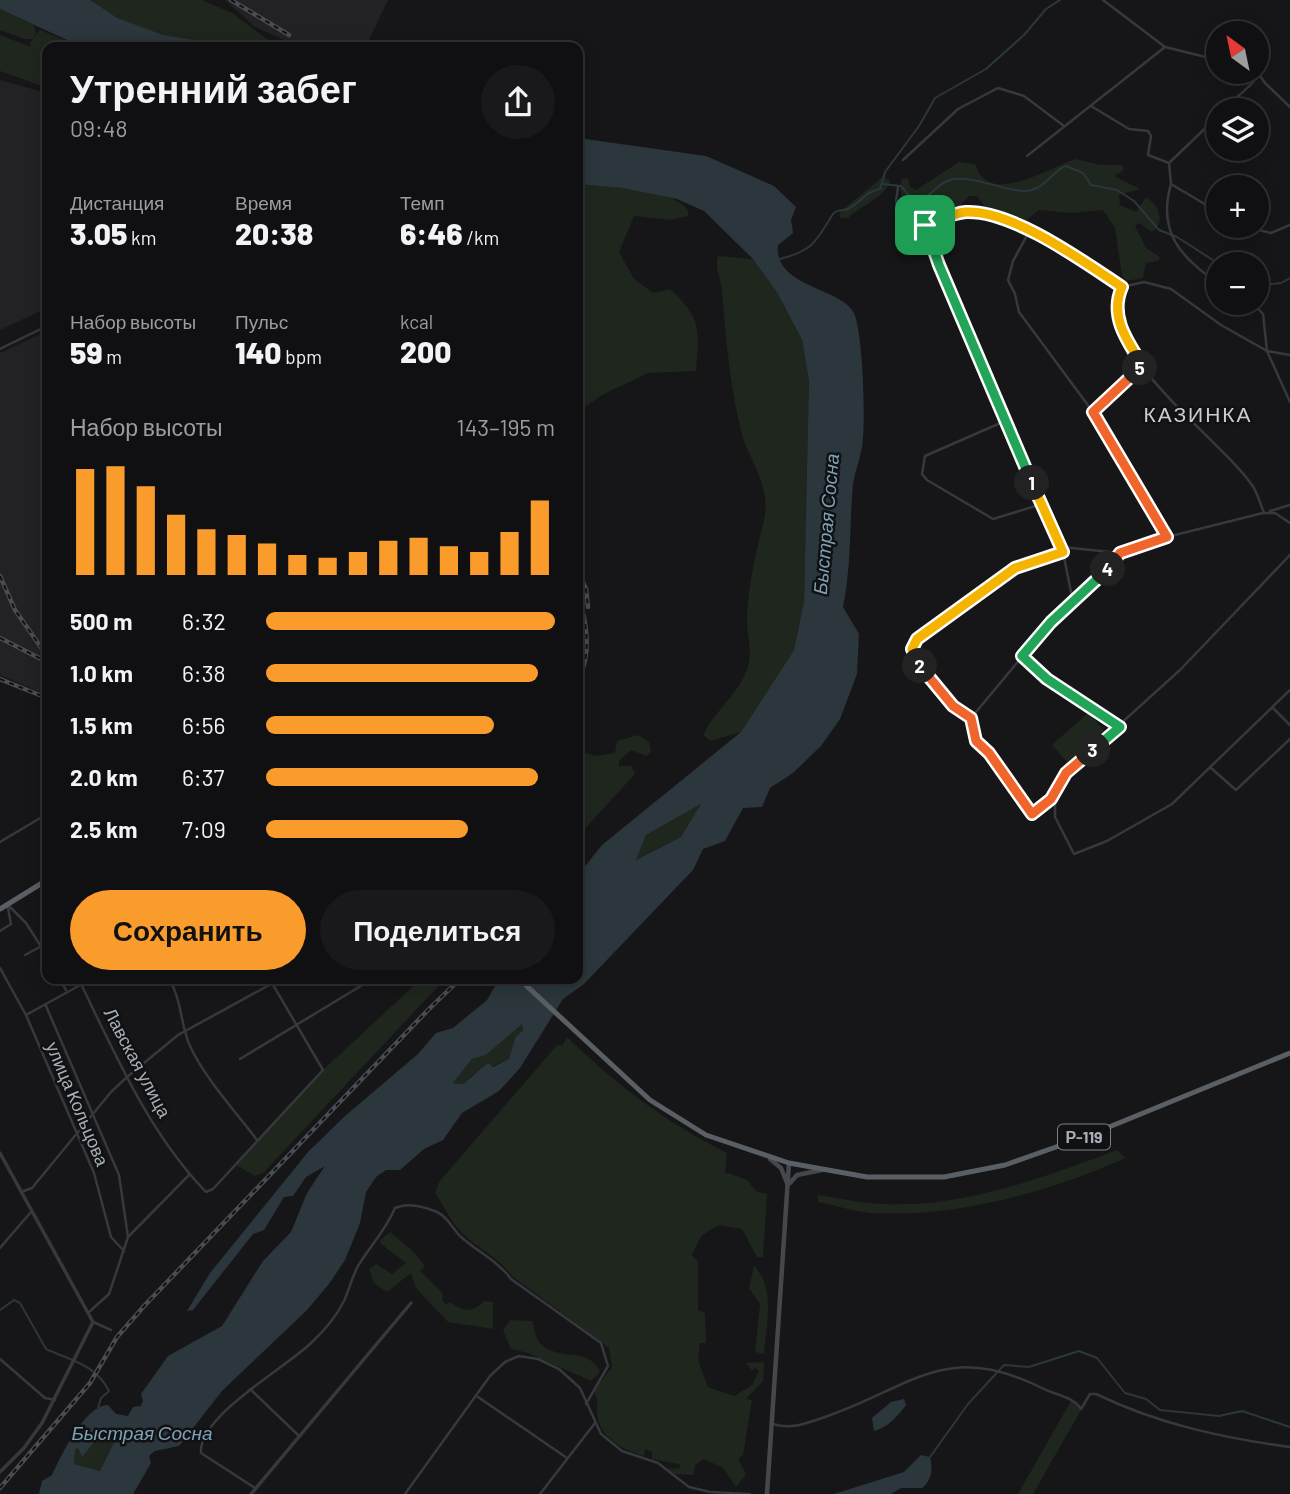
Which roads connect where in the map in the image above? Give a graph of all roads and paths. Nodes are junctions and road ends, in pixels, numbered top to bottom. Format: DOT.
graph roads {
  1 [pos="1103,0"];
  2 [pos="1165,47"];
  3 [pos="1206,57"];
  4 [pos="1254,84"];
  5 [pos="1266,84"];
  6 [pos="1234,98"];
  7 [pos="1091,106"];
  8 [pos="1290,107"];
  9 [pos="1064,126"];
  10 [pos="1206,128"];
  11 [pos="1027,156"];
  12 [pos="904,160"];
  13 [pos="1169,163"];
  14 [pos="1171,184"];
  15 [pos="898,187"];
  16 [pos="1206,205"];
  17 [pos="925,225"];
  18 [pos="1290,226"];
  19 [pos="1030,230"];
  20 [pos="1269,232"];
  21 [pos="1206,272"];
  22 [pos="1122,287"];
  23 [pos="1263,315"];
  24 [pos="42,328"];
  25 [pos="0,349"];
  26 [pos="1267,351"];
  27 [pos="1290,355"];
  28 [pos="1143,366"];
  29 [pos="1290,402"];
  30 [pos="1093,412"];
  31 [pos="1005,421"];
  32 [pos="1042,505"];
  33 [pos="1290,505"];
  34 [pos="1264,513"];
  35 [pos="1290,513"];
  36 [pos="1289,522"];
  37 [pos="1167,537"];
  38 [pos="1062,547"];
  39 [pos="1063,552"];
  40 [pos="1120,553"];
  41 [pos="1290,555"];
  42 [pos="1073,602"];
  43 [pos="1022,656"];
  44 [pos="1290,690"];
  45 [pos="1273,708"];
  46 [pos="971,718"];
  47 [pos="1290,725"];
  48 [pos="1120,727"];
  49 [pos="1290,740"];
  50 [pos="1211,768"];
  51 [pos="1064,779"];
  52 [pos="42,817"];
  53 [pos="0,842"];
  54 [pos="42,883"];
  55 [pos="7,904"];
  56 [pos="0,909"];
  57 [pos="0,931"];
  58 [pos="42,946"];
  59 [pos="26,955"];
  60 [pos="0,968"];
  61 [pos="63,984"];
  62 [pos="85,984"];
  63 [pos="176,984"];
  64 [pos="273,984"];
  65 [pos="363,984"];
  66 [pos="524,984"];
  67 [pos="82,986"];
  68 [pos="173,986"];
  69 [pos="66,990"];
  70 [pos="46,1006"];
  71 [pos="26,1016"];
  72 [pos="297,1026"];
  73 [pos="185,1034"];
  74 [pos="1290,1053"];
  75 [pos="240,1059"];
  76 [pos="127,1077"];
  77 [pos="94,1114"];
  78 [pos="76,1135"];
  79 [pos="257,1140"];
  80 [pos="0,1153"];
  81 [pos="771,1158"];
  82 [pos="789,1163"];
  83 [pos="824,1170"];
  84 [pos="189,1175"];
  85 [pos="788,1187"];
  86 [pos="21,1192"];
  87 [pos="31,1212"];
  88 [pos="128,1237"];
  89 [pos="0,1248"];
  90 [pos="124,1251"];
  91 [pos="411,1303"];
  92 [pos="89,1312"];
  93 [pos="93,1322"];
  94 [pos="111,1330"];
  95 [pos="0,1359"];
  96 [pos="250,1389"];
  97 [pos="478,1397"];
  98 [pos="55,1399"];
  99 [pos="586,1404"];
  100 [pos="595,1423"];
  101 [pos="773,1424"];
  102 [pos="298,1435"];
  103 [pos="1290,1447"];
  104 [pos="566,1458"];
  105 [pos="0,1472"];
  106 [pos="256,1488"];
  107 [pos="251,1494"];
  108 [pos="405,1494"];
  109 [pos="540,1494"];
  110 [pos="750,1494"];
  111 [pos="767,1494"];
  1 -- 2 [label="street"];
  2 -- 3 [label="street"];
  2 -- 7 [label="street"];
  4 -- 6 [label="street"];
  5 -- 8 [label="street"];
  7 -- 9 [label="street"];
  7 -- 13 [label="street"];
  9 -- 11 [label="street"];
  9 -- 12 [label="street"];
  10 -- 13 [label="street"];
  13 -- 14 [label="street"];
  14 -- 16 [label="street"];
  14 -- 21 [label="street"];
  15 -- 17 [label="street"];
  17 -- 19 [label="street"];
  17 -- 31 [label="street"];
  18 -- 20 [label="street"];
  19 -- 22 [label="street"];
  19 -- 30 [label="street"];
  22 -- 26 [label="street"];
  22 -- 28 [label="street"];
  23 -- 26 [label="street"];
  24 -- 25 [label="street"];
  26 -- 27 [label="street"];
  26 -- 29 [label="street"];
  28 -- 30 [label="street"];
  28 -- 34 [label="street"];
  30 -- 37 [label="street"];
  31 -- 32 [label="street"];
  31 -- 32 [label="street"];
  32 -- 38 [label="street"];
  33 -- 34 [label="street"];
  34 -- 36 [label="street"];
  34 -- 37 [label="street"];
  35 -- 36 [label="street"];
  37 -- 40 [label="street"];
  38 -- 39 [label="street"];
  38 -- 40 [label="street"];
  39 -- 42 [label="street"];
  39 -- 46 [label="street"];
  40 -- 42 [label="street"];
  41 -- 48 [label="street"];
  42 -- 43 [label="street"];
  43 -- 46 [label="street"];
  43 -- 48 [label="street"];
  44 -- 45 [label="street"];
  45 -- 47 [label="street"];
  45 -- 50 [label="street"];
  46 -- 51 [label="street"];
  48 -- 51 [label="street"];
  49 -- 50 [label="street"];
  50 -- 51 [label="street"];
  52 -- 53 [label="street"];
  54 -- 55 [label="highway"];
  55 -- 56 [label="highway"];
  55 -- 57 [label="street"];
  55 -- 58 [label="street"];
  58 -- 59 [label="street"];
  60 -- 71 [label="street, улица Кольцова"];
  61 -- 69 [label="street"];
  62 -- 67 [label="street"];
  63 -- 68 [label="street"];
  64 -- 72 [label="street"];
  64 -- 73 [label="street"];
  65 -- 72 [label="street"];
  66 -- 81 [label="highway, Р-119"];
  67 -- 69 [label="street"];
  67 -- 76 [label="street, Лавская улица"];
  68 -- 73 [label="street"];
  69 -- 70 [label="street"];
  70 -- 71 [label="street"];
  70 -- 77 [label="street"];
  71 -- 78 [label="street, улица Кольцова"];
  72 -- 75 [label="street"];
  72 -- 79 [label="street"];
  73 -- 76 [label="street"];
  73 -- 79 [label="street"];
  74 -- 83 [label="highway, Р-119"];
  76 -- 77 [label="street"];
  76 -- 84 [label="street, Лавская улица"];
  77 -- 78 [label="street"];
  77 -- 88 [label="street"];
  78 -- 86 [label="street"];
  78 -- 90 [label="street, улица Кольцова"];
  79 -- 84 [label="street"];
  80 -- 86 [label="street"];
  81 -- 82 [label="highway, Р-119"];
  81 -- 85 [label="main road"];
  82 -- 83 [label="highway, Р-119"];
  82 -- 85 [label="main road"];
  83 -- 85 [label="main road"];
  84 -- 88 [label="street"];
  85 -- 101 [label="main road"];
  86 -- 87 [label="street"];
  87 -- 89 [label="street"];
  87 -- 92 [label="street"];
  88 -- 90 [label="street"];
  90 -- 92 [label="street"];
  91 -- 102 [label="street"];
  92 -- 93 [label="street"];
  93 -- 94 [label="street"];
  93 -- 98 [label="street"];
  95 -- 98 [label="street"];
  96 -- 99 [label="street"];
  96 -- 102 [label="street"];
  96 -- 106 [label="street"];
  97 -- 99 [label="street"];
  97 -- 104 [label="street"];
  97 -- 108 [label="street"];
  98 -- 105 [label="street"];
  99 -- 100 [label="street"];
  100 -- 104 [label="street"];
  100 -- 110 [label="street"];
  101 -- 103 [label="street"];
  101 -- 111 [label="main road"];
  102 -- 106 [label="street"];
  104 -- 109 [label="street"];
  106 -- 107 [label="street"];
}
